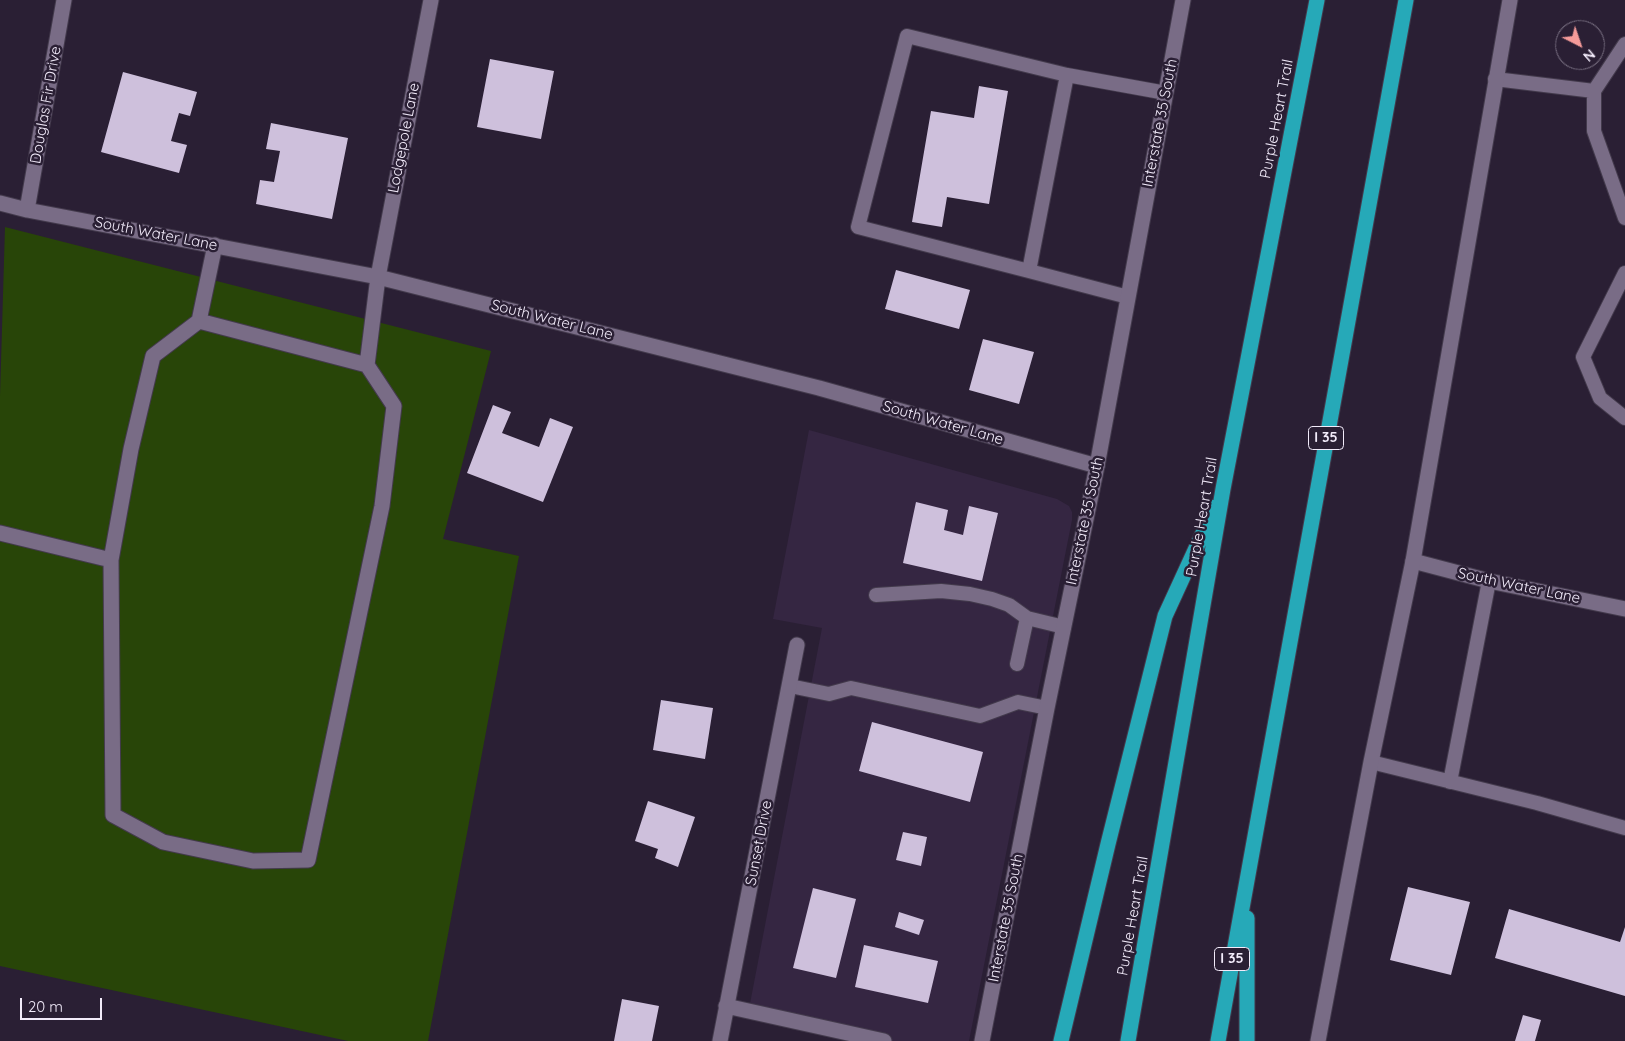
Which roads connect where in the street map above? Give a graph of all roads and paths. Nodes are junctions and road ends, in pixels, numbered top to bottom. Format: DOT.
graph roads {
  1 [pos="64,0"];
  2 [pos="431,0"];
  3 [pos="1183,0"];
  4 [pos="1317,0"];
  5 [pos="1406,0"];
  6 [pos="1510,0"];
  7 [pos="1625,44"];
  8 [pos="1066,75"];
  9 [pos="1495,79"];
  10 [pos="1594,91"];
  11 [pos="1166,93"];
  12 [pos="0,203"];
  13 [pos="27,210"];
  14 [pos="1625,218"];
  15 [pos="215,245"];
  16 [pos="1029,271"];
  17 [pos="1625,273"];
  18 [pos="378,277"];
  19 [pos="1128,297"];
  20 [pos="199,321"];
  21 [pos="367,366"];
  22 [pos="1625,418"];
  23 [pos="1097,466"];
  24 [pos="1223,489"];
  25 [pos="0,534"];
  26 [pos="111,560"];
  27 [pos="1413,561"];
  28 [pos="1489,581"];
  29 [pos="876,595"];
  30 [pos="1625,609"];
  31 [pos="1027,618"];
  32 [pos="1064,626"];
  33 [pos="797,645"];
  34 [pos="1017,664"];
  35 [pos="790,686"];
  36 [pos="1046,708"];
  37 [pos="1371,762"];
  38 [pos="1450,782"];
  39 [pos="1625,828"];
  40 [pos="1247,876"];
  41 [pos="726,1006"];
  42 [pos="720,1041"];
  43 [pos="884,1041"];
  44 [pos="982,1041"];
  45 [pos="1061,1041"];
  46 [pos="1128,1041"];
  47 [pos="1218,1041"];
  48 [pos="1247,1041"];
  49 [pos="1318,1041"];
  1 -- 13 [label="street, Douglas Fir Drive"];
  2 -- 18 [label="street, Lodgepole Lane"];
  3 -- 11 [label="street, Interstate 35 South"];
  4 -- 24 [label="highway, Purple Heart Trail"];
  5 -- 40 [label="highway, I 35"];
  6 -- 9 [label="street"];
  7 -- 10 [label="lane"];
  8 -- 11 [label="lane"];
  8 -- 16 [label="lane"];
  8 -- 16 [label="lane"];
  9 -- 10 [label="lane"];
  9 -- 27 [label="street"];
  10 -- 14 [label="lane"];
  11 -- 19 [label="street, Interstate 35 South"];
  12 -- 13 [label="street, South Water Lane"];
  13 -- 15 [label="street, South Water Lane"];
  15 -- 18 [label="street, South Water Lane"];
  15 -- 20 [label="street"];
  16 -- 19 [label="lane"];
  17 -- 22 [label="lane"];
  18 -- 21 [label="street, Lodgepole Lane"];
  18 -- 23 [label="street, South Water Lane"];
  19 -- 23 [label="street, Interstate 35 South"];
  20 -- 21 [label="street"];
  20 -- 26 [label="street"];
  21 -- 26 [label="street"];
  23 -- 32 [label="street, Interstate 35 South"];
  24 -- 45 [label="highway"];
  24 -- 46 [label="highway, Purple Heart Trail"];
  25 -- 26 [label="street"];
  27 -- 28 [label="street, South Water Lane"];
  27 -- 37 [label="street"];
  28 -- 30 [label="street, South Water Lane"];
  28 -- 38 [label="lane"];
  29 -- 31 [label="lane"];
  31 -- 32 [label="lane"];
  31 -- 34 [label="lane"];
  32 -- 36 [label="street, Interstate 35 South"];
  33 -- 35 [label="street, Sunset Drive"];
  35 -- 36 [label="lane"];
  35 -- 41 [label="street, Sunset Drive"];
  36 -- 44 [label="street, Interstate 35 South"];
  37 -- 38 [label="lane"];
  37 -- 49 [label="street"];
  38 -- 39 [label="lane"];
  40 -- 47 [label="highway, I 35"];
  40 -- 48 [label="highway"];
  41 -- 42 [label="street, Sunset Drive"];
  41 -- 43 [label="street"];
}
